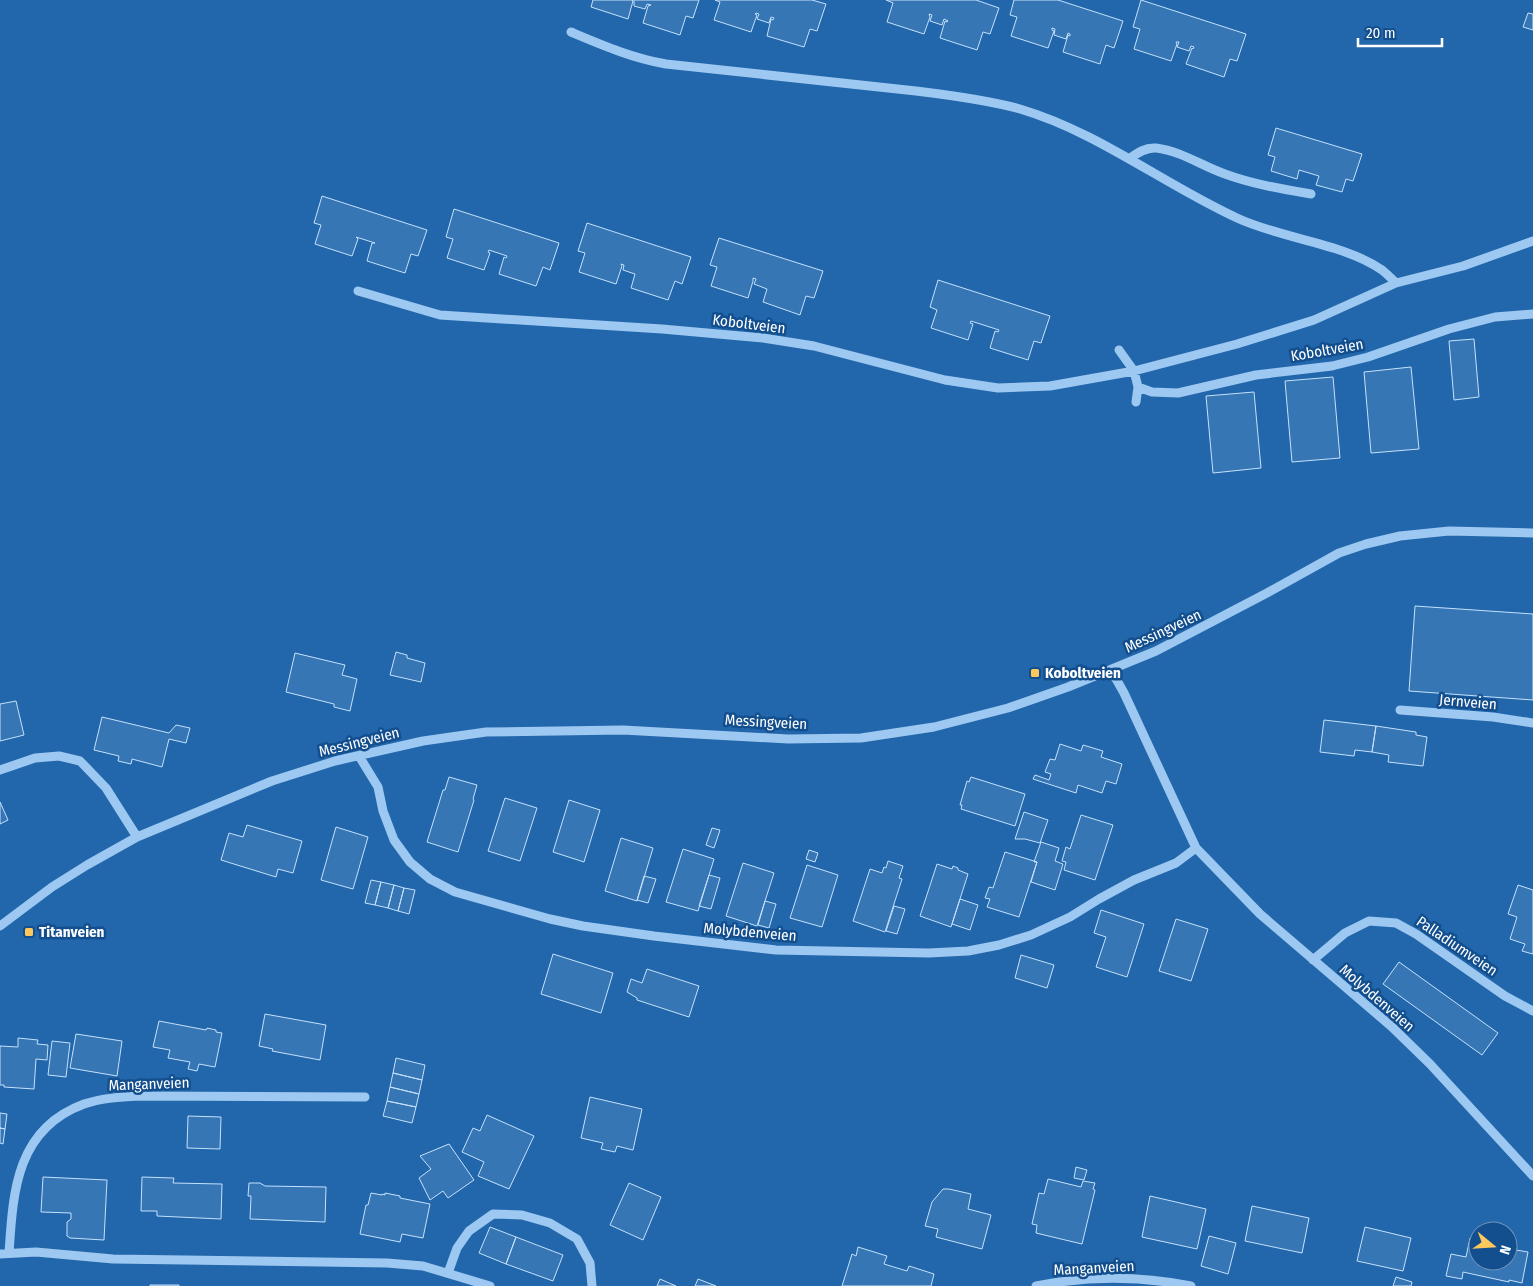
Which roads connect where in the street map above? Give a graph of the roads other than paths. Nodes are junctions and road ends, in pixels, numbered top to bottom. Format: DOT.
graph roads {
  1 [pos="571,32"];
  2 [pos="1128,159"];
  3 [pos="1311,194"];
  4 [pos="1533,241"];
  5 [pos="1396,283"];
  6 [pos="358,292"];
  7 [pos="1533,314"];
  8 [pos="1119,350"];
  9 [pos="1134,371"];
  10 [pos="1138,386"];
  11 [pos="1136,402"];
  12 [pos="1533,533"];
  13 [pos="1111,670"];
  14 [pos="1400,710"];
  15 [pos="1533,723"];
  16 [pos="359,756"];
  17 [pos="0,770"];
  18 [pos="137,837"];
  19 [pos="1196,848"];
  20 [pos="0,926"];
  21 [pos="1313,960"];
  22 [pos="1533,1011"];
  23 [pos="365,1097"];
  24 [pos="1533,1176"];
  25 [pos="5,1253"];
  26 [pos="448,1273"];
  27 [pos="1152,1283"];
  28 [pos="490,1286"];
  29 [pos="592,1286"];
  30 [pos="1036,1286"];
  31 [pos="1190,1286"];
  1 -- 2 [label="street"];
  2 -- 3 [label="street"];
  2 -- 5 [label="street"];
  4 -- 5 [label="street, Koboltveien"];
  5 -- 9 [label="street, Koboltveien"];
  6 -- 9 [label="street, Koboltveien"];
  7 -- 10 [label="street, Koboltveien"];
  8 -- 9 [label="street"];
  9 -- 10 [label="street"];
  10 -- 11 [label="street"];
  12 -- 13 [label="street, Messingveien"];
  13 -- 16 [label="street, Messingveien"];
  13 -- 19 [label="street, Molybdenveien"];
  14 -- 15 [label="street, Jernveien"];
  16 -- 18 [label="street, Messingveien"];
  16 -- 19 [label="street, Molybdenveien"];
  17 -- 18 [label="street"];
  18 -- 20 [label="street, Messingveien"];
  19 -- 21 [label="street, Molybdenveien"];
  21 -- 22 [label="street, Palladiumveien"];
  21 -- 24 [label="street, Molybdenveien"];
  23 -- 25 [label="street, Manganveien"];
  25 -- 26 [label="street, Manganveien"];
  26 -- 28 [label="street, Manganveien"];
  26 -- 29 [label="street"];
  27 -- 30 [label="street, Manganveien"];
  27 -- 31 [label="street, Manganveien"];
}
